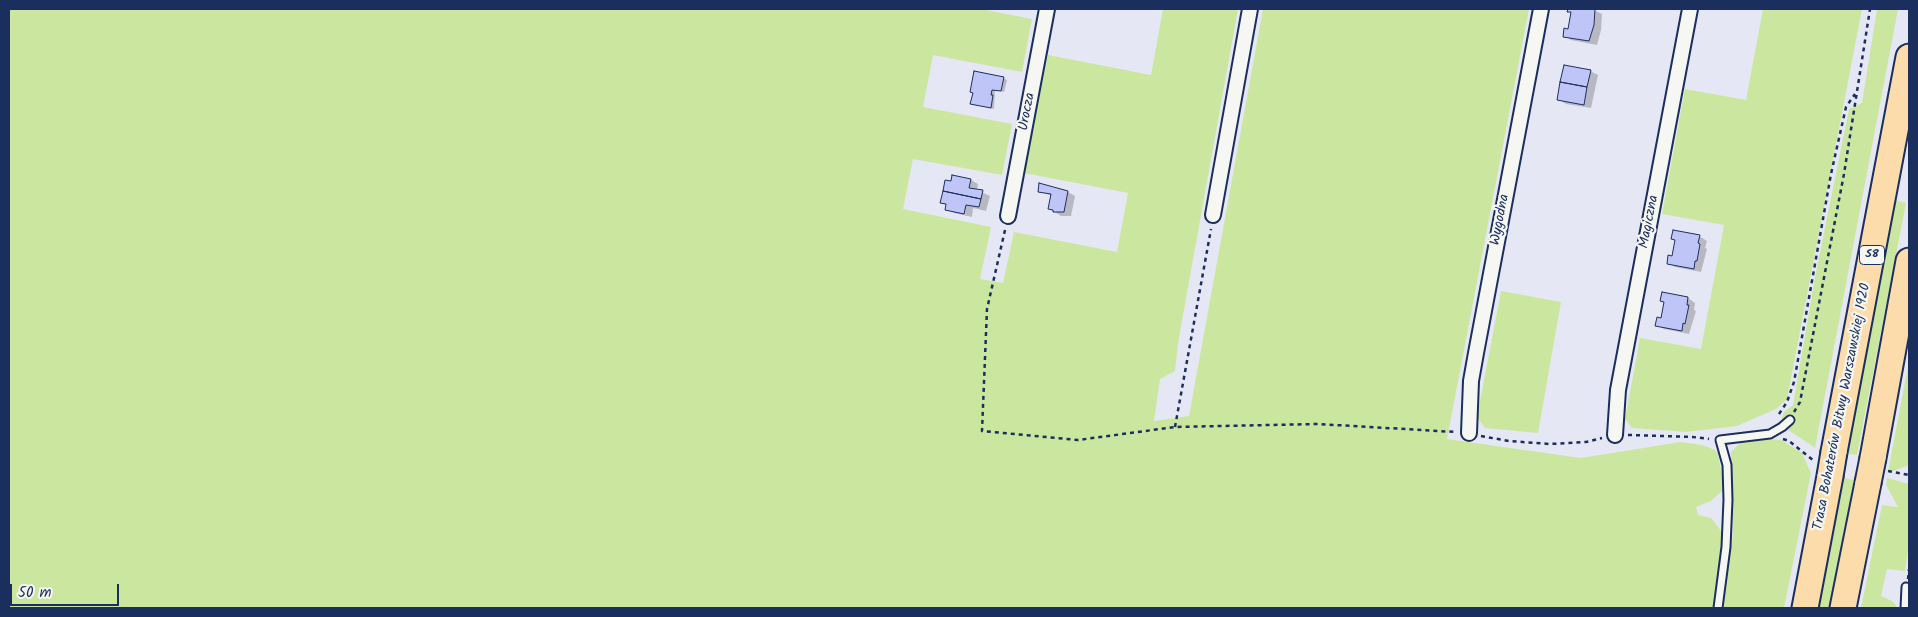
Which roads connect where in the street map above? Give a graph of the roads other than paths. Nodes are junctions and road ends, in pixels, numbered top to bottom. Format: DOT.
graph roads {
  1 [pos="1047,9"];
  2 [pos="1250,9"];
  3 [pos="1541,9"];
  4 [pos="1690,9"];
  5 [pos="1909,58"];
  6 [pos="1213,215"];
  7 [pos="1008,216"];
  8 [pos="1909,260"];
  9 [pos="1790,420"];
  10 [pos="1469,433"];
  11 [pos="1615,435"];
  12 [pos="1906,587"];
  13 [pos="1718,608"];
  14 [pos="1804,608"];
  15 [pos="1843,608"];
  16 [pos="1905,608"];
  1 -- 7 [label="street, Urocza"];
  2 -- 6 [label="street"];
  3 -- 10 [label="street, Wygodna"];
  4 -- 11 [label="street, Magiczna"];
  5 -- 14 [label="highway, Trasa Bohaterów Bitwy Warszawskiej 1920 / S8"];
  8 -- 15 [label="highway"];
  9 -- 13 [label="lane"];
  12 -- 16 [label="lane"];
}
